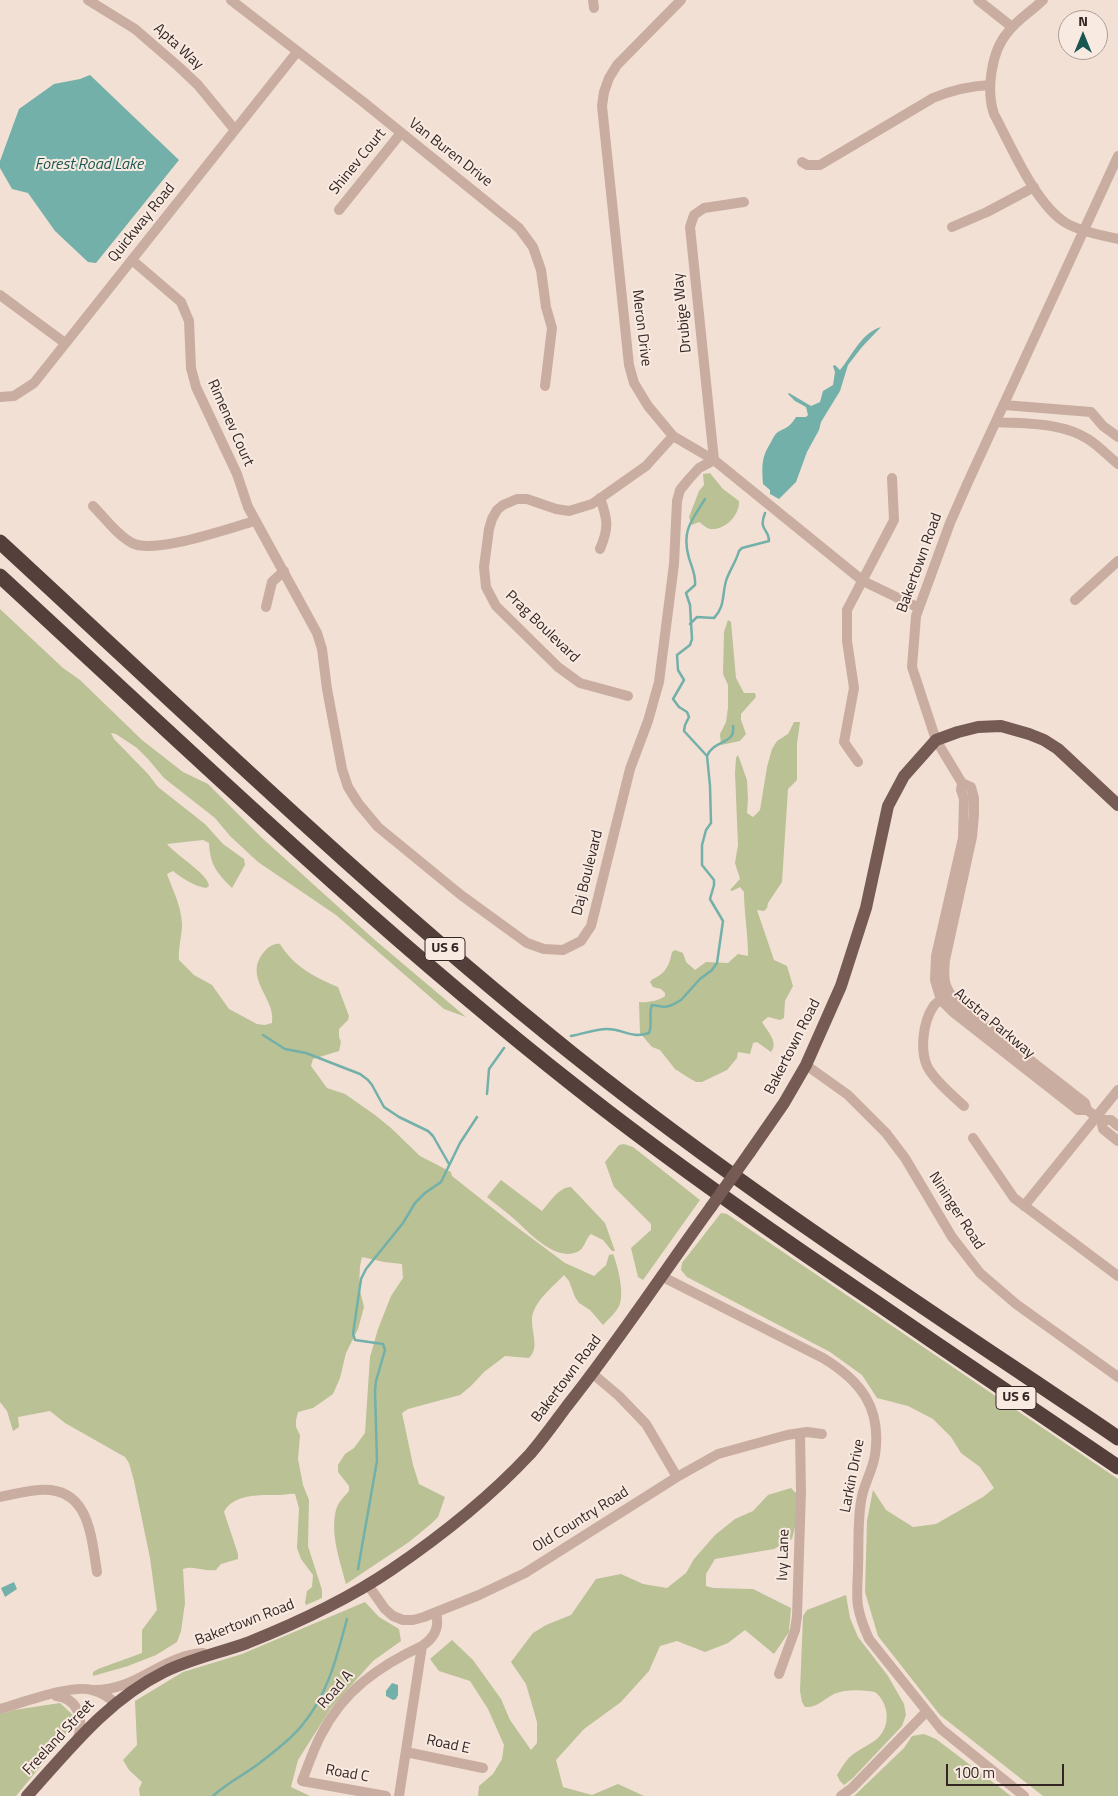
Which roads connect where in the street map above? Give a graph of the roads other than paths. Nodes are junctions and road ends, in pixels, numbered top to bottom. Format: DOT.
graph roads {
  1 [pos="88,0"];
  2 [pos="231,0"];
  3 [pos="681,0"];
  4 [pos="978,0"];
  5 [pos="1043,0"];
  6 [pos="1012,27"];
  7 [pos="297,52"];
  8 [pos="990,85"];
  9 [pos="235,130"];
  10 [pos="401,133"];
  11 [pos="1118,156"];
  12 [pos="802,162"];
  13 [pos="1034,187"];
  14 [pos="744,202"];
  15 [pos="339,210"];
  16 [pos="952,227"];
  17 [pos="1084,231"];
  18 [pos="1118,240"];
  19 [pos="132,260"];
  20 [pos="0,295"];
  21 [pos="65,344"];
  22 [pos="545,386"];
  23 [pos="0,397"];
  24 [pos="1004,405"];
  25 [pos="996,422"];
  26 [pos="673,436"];
  27 [pos="1118,437"];
  28 [pos="714,460"];
  29 [pos="1118,464"];
  30 [pos="892,478"];
  31 [pos="600,498"];
  32 [pos="93,506"];
  33 [pos="255,520"];
  34 [pos="0,542"];
  35 [pos="600,549"];
  36 [pos="1118,561"];
  37 [pos="284,572"];
  38 [pos="0,576"];
  39 [pos="863,582"];
  40 [pos="1075,600"];
  41 [pos="266,607"];
  42 [pos="918,608"];
  43 [pos="628,696"];
  44 [pos="936,740"];
  45 [pos="858,762"];
  46 [pos="1118,806"];
  47 [pos="945,997"];
  48 [pos="806,1065"];
  49 [pos="1118,1090"];
  50 [pos="964,1106"];
  51 [pos="1098,1119"];
  52 [pos="1118,1126"];
  53 [pos="973,1138"];
  54 [pos="1118,1141"];
  55 [pos="1024,1206"];
  56 [pos="661,1276"];
  57 [pos="1118,1276"];
  58 [pos="593,1374"];
  59 [pos="1118,1378"];
  60 [pos="800,1433"];
  61 [pos="822,1434"];
  62 [pos="1118,1438"];
  63 [pos="1118,1467"];
  64 [pos="677,1476"];
  65 [pos="0,1497"];
  66 [pos="97,1572"];
  67 [pos="368,1585"];
  68 [pos="436,1613"];
  69 [pos="422,1646"];
  70 [pos="214,1653"];
  71 [pos="779,1674"];
  72 [pos="92,1690"];
  73 [pos="50,1695"];
  74 [pos="116,1704"];
  75 [pos="0,1709"];
  76 [pos="926,1712"];
  77 [pos="78,1738"];
  78 [pos="406,1752"];
  79 [pos="483,1768"];
  80 [pos="302,1781"];
  81 [pos="27,1796"];
  82 [pos="386,1796"];
  83 [pos="399,1796"];
  84 [pos="841,1796"];
  85 [pos="1024,1796"];
  1 -- 9 [label="street, Apta Way"];
  2 -- 7 [label="street, Van Buren Drive"];
  3 -- 26 [label="street, Meron Drive"];
  4 -- 6 [label="street"];
  5 -- 6 [label="street"];
  6 -- 8 [label="street"];
  7 -- 9 [label="street, Quickway Road"];
  7 -- 10 [label="street, Van Buren Drive"];
  8 -- 12 [label="street"];
  8 -- 13 [label="street"];
  9 -- 19 [label="street, Quickway Road"];
  10 -- 15 [label="street, Shinev Court"];
  10 -- 22 [label="street, Van Buren Drive"];
  11 -- 17 [label="street, Bakertown Road"];
  13 -- 16 [label="street"];
  13 -- 17 [label="street"];
  14 -- 28 [label="street, Drubige Way"];
  17 -- 18 [label="street"];
  17 -- 24 [label="street, Bakertown Road"];
  19 -- 21 [label="street, Quickway Road"];
  19 -- 33 [label="street, Rimenev Court"];
  20 -- 21 [label="street"];
  21 -- 23 [label="street, Quickway Road"];
  24 -- 25 [label="street, Bakertown Road"];
  24 -- 27 [label="street"];
  25 -- 29 [label="street"];
  25 -- 42 [label="street, Bakertown Road"];
  26 -- 28 [label="street, Meron Drive"];
  26 -- 31 [label="street, Prag Boulevard"];
  28 -- 37 [label="street, Daj Boulevard"];
  28 -- 39 [label="street, Meron Drive"];
  30 -- 39 [label="street"];
  31 -- 35 [label="street"];
  31 -- 43 [label="street, Prag Boulevard"];
  32 -- 33 [label="street"];
  33 -- 37 [label="street, Rimenev Court"];
  34 -- 62 [label="highway, US 6"];
  36 -- 40 [label="street"];
  37 -- 41 [label="street"];
  38 -- 63 [label="highway, US 6"];
  39 -- 42 [label="street, Meron Drive"];
  39 -- 45 [label="street"];
  42 -- 44 [label="street, Bakertown Road"];
  44 -- 46 [label="main road"];
  44 -- 47 [label="street, Austra Parkway"];
  44 -- 48 [label="main road, Bakertown Road"];
  47 -- 50 [label="street"];
  47 -- 51 [label="street, Austra Parkway"];
  48 -- 56 [label="main road, Bakertown Road, bridge"];
  48 -- 59 [label="street, Nininger Road"];
  49 -- 51 [label="street"];
  51 -- 52 [label="street, Austra Parkway"];
  51 -- 54 [label="street, Austra Parkway"];
  51 -- 55 [label="street"];
  53 -- 55 [label="street"];
  55 -- 57 [label="street"];
  56 -- 58 [label="main road, Bakertown Road"];
  56 -- 76 [label="street, Larkin Drive"];
  58 -- 64 [label="street"];
  58 -- 67 [label="main road, Bakertown Road"];
  60 -- 61 [label="street, Old Country Road"];
  60 -- 64 [label="street, Old Country Road"];
  60 -- 71 [label="street, Ivy Lane"];
  64 -- 68 [label="street, Old Country Road"];
  65 -- 66 [label="street"];
  67 -- 68 [label="street, Old Country Road"];
  67 -- 70 [label="main road, Bakertown Road"];
  68 -- 69 [label="street"];
  69 -- 78 [label="street"];
  69 -- 80 [label="street, Road A"];
  70 -- 72 [label="street"];
  70 -- 74 [label="main road, Bakertown Road"];
  72 -- 73 [label="street"];
  72 -- 74 [label="street"];
  73 -- 75 [label="street"];
  73 -- 77 [label="street"];
  74 -- 77 [label="main road, Freeland Street"];
  76 -- 84 [label="street"];
  76 -- 85 [label="street, Larkin Drive"];
  77 -- 81 [label="main road, Freeland Street"];
  78 -- 79 [label="street, Road E"];
  78 -- 83 [label="street"];
  80 -- 82 [label="street, Road C"];
}
